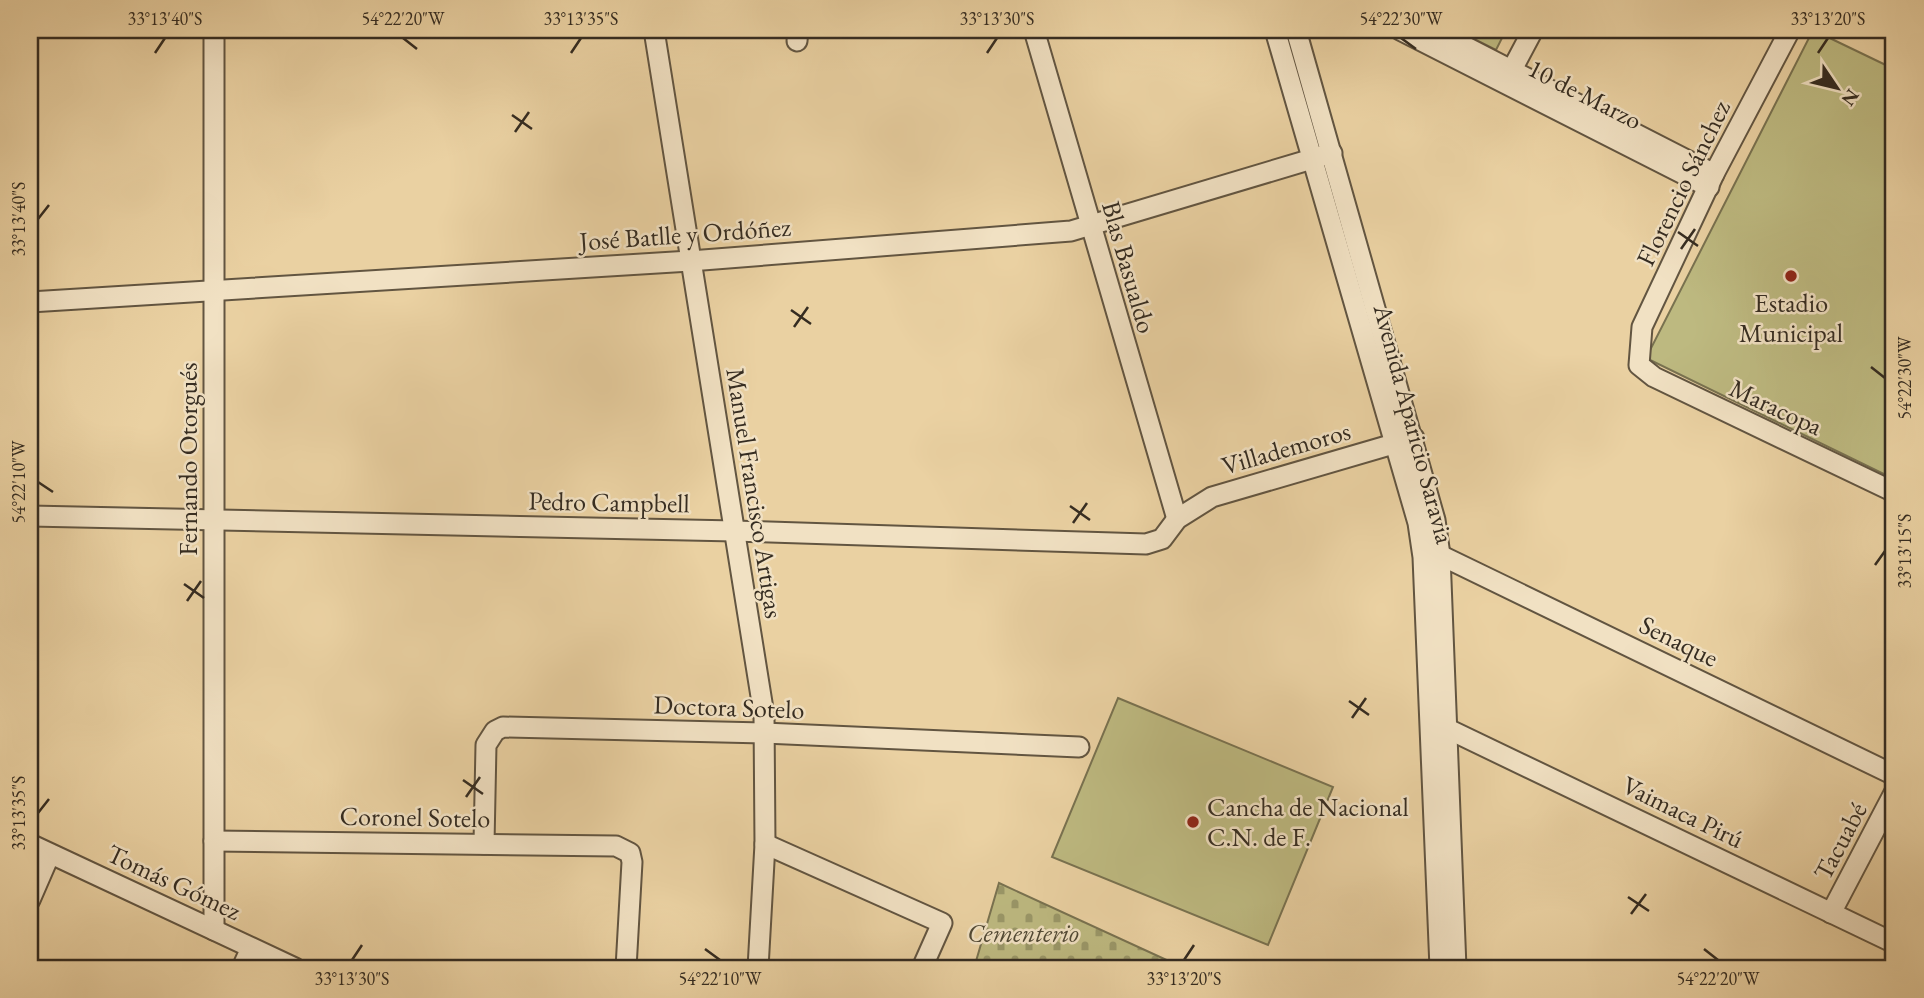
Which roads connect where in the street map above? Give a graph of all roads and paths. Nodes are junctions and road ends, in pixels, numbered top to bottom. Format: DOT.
graph roads {
  1 [pos="214,30"];
  2 [pos="654,30"];
  3 [pos="1034,30"];
  4 [pos="1275,30"];
  5 [pos="1296,30"];
  6 [pos="1400,30"];
  7 [pos="1433,30"];
  8 [pos="1533,30"];
  9 [pos="1790,30"];
  10 [pos="1509,76"];
  11 [pos="1332,153"];
  12 [pos="1312,160"];
  13 [pos="1712,180"];
  14 [pos="1089,226"];
  15 [pos="690,261"];
  16 [pos="212,290"];
  17 [pos="30,302"];
  18 [pos="1639,365"];
  19 [pos="1406,441"];
  20 [pos="1894,492"];
  21 [pos="30,516"];
  22 [pos="215,519"];
  23 [pos="1177,519"];
  24 [pos="1427,521"];
  25 [pos="735,531"];
  26 [pos="1440,555"];
  27 [pos="1448,729"];
  28 [pos="764,733"];
  29 [pos="1079,747"];
  30 [pos="1894,775"];
  31 [pos="1894,793"];
  32 [pos="214,841"];
  33 [pos="30,844"];
  34 [pos="484,844"];
  35 [pos="765,844"];
  36 [pos="50,854"];
  37 [pos="30,900"];
  38 [pos="1832,913"];
  39 [pos="214,930"];
  40 [pos="1894,943"];
  41 [pos="251,948"];
  42 [pos="243,968"];
  43 [pos="296,968"];
  44 [pos="626,968"];
  45 [pos="758,968"];
  46 [pos="922,968"];
  47 [pos="1440,968"];
  48 [pos="1456,968"];
  1 -- 16 [label="street, Fernando Otorgués"];
  2 -- 15 [label="street, Manuel Francisco Artigas"];
  3 -- 14 [label="street, Blas Basualdo"];
  4 -- 12 [label="street, Avenida Aparicio Saravia"];
  5 -- 11 [label="street, Avenida Aparicio Saravia"];
  6 -- 10 [label="street, 10 de Marzo"];
  7 -- 10 [label="street, 10 de Marzo"];
  8 -- 10 [label="street"];
  9 -- 13 [label="street, Florencio Sánchez"];
  10 -- 13 [label="street, 10 de Marzo"];
  11 -- 12 [label="street, José Batlle y Ordóñez"];
  11 -- 19 [label="street, Avenida Aparicio Saravia"];
  12 -- 14 [label="street, José Batlle y Ordóñez"];
  12 -- 19 [label="street, Avenida Aparicio Saravia"];
  13 -- 18 [label="street, Florencio Sánchez"];
  14 -- 15 [label="street, José Batlle y Ordóñez"];
  14 -- 23 [label="street, Blas Basualdo"];
  15 -- 16 [label="street, José Batlle y Ordóñez"];
  15 -- 25 [label="street, Manuel Francisco Artigas"];
  16 -- 17 [label="street, José Batlle y Ordóñez"];
  16 -- 22 [label="street, Fernando Otorgués"];
  18 -- 20 [label="street, Maracopa"];
  19 -- 23 [label="street, Villademoros"];
  19 -- 24 [label="street, Avenida Aparicio Saravia"];
  21 -- 22 [label="street, Pedro Campbell"];
  22 -- 25 [label="street, Pedro Campbell"];
  22 -- 32 [label="street, Fernando Otorgués"];
  23 -- 25 [label="street, Pedro Campbell"];
  24 -- 26 [label="street, Avenida Aparicio Saravia"];
  24 -- 47 [label="street, Avenida Aparicio Saravia"];
  25 -- 28 [label="street, Manuel Francisco Artigas"];
  26 -- 27 [label="street, Avenida Aparicio Saravia"];
  26 -- 30 [label="street, Senaque"];
  27 -- 38 [label="street, Vaimaca Pirú"];
  27 -- 48 [label="street, Avenida Aparicio Saravia"];
  28 -- 29 [label="street, Doctora Sotelo"];
  28 -- 34 [label="street, Doctora Sotelo"];
  28 -- 35 [label="street, Manuel Francisco Artigas"];
  31 -- 38 [label="street, Tacuabé"];
  32 -- 34 [label="street, Coronel Sotelo"];
  32 -- 39 [label="street, Fernando Otorgués"];
  33 -- 36 [label="street, Tomás Gómez"];
  34 -- 44 [label="street, Coronel Sotelo"];
  35 -- 45 [label="street, Manuel Francisco Artigas"];
  35 -- 46 [label="street"];
  36 -- 37 [label="street"];
  36 -- 39 [label="street, Tomás Gómez"];
  38 -- 40 [label="street, Vaimaca Pirú"];
  39 -- 41 [label="street, Tomás Gómez"];
  41 -- 42 [label="street"];
  41 -- 43 [label="street, Tomás Gómez"];
}
